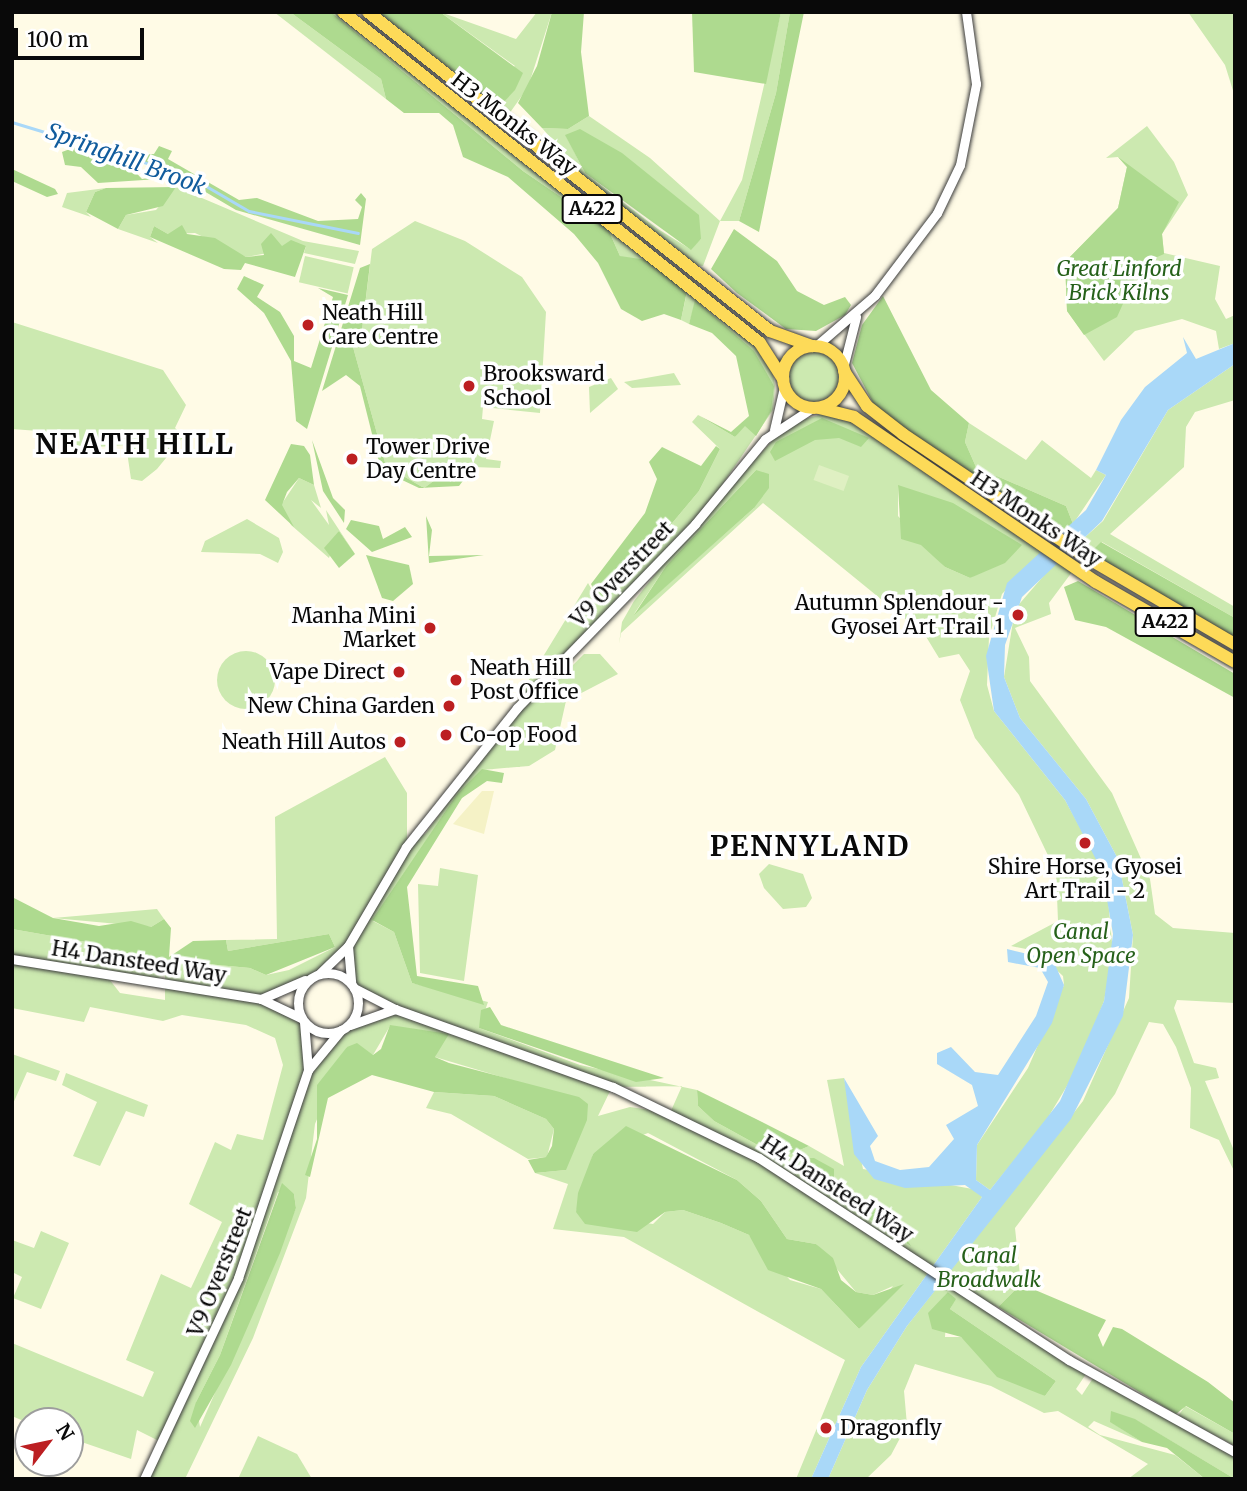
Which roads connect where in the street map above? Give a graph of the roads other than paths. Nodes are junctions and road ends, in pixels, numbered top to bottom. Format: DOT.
graph roads {
  1 [pos="343,12"];
  2 [pos="368,12"];
  3 [pos="966,12"];
  4 [pos="857,315"];
  5 [pos="814,346"];
  6 [pos="844,369"];
  7 [pos="783,383"];
  8 [pos="816,408"];
  9 [pos="774,430"];
  10 [pos="1235,644"];
  11 [pos="1235,662"];
  12 [pos="348,946"];
  13 [pos="12,959"];
  14 [pos="315,975"];
  15 [pos="352,986"];
  16 [pos="261,999"];
  17 [pos="395,1009"];
  18 [pos="303,1020"];
  19 [pos="345,1028"];
  20 [pos="308,1070"];
  21 [pos="1235,1452"];
  22 [pos="144,1479"];
  1 -- 7 [label="main road, H3 Monks Way / A422"];
  2 -- 5 [label="main road, H3 Monks Way / A422"];
  3 -- 4 [label="street"];
  4 -- 5 [label="street"];
  4 -- 6 [label="street"];
  5 -- 6 [label="main road"];
  5 -- 7 [label="main road"];
  6 -- 8 [label="main road"];
  6 -- 10 [label="main road, H3 Monks Way / A422"];
  7 -- 8 [label="main road"];
  7 -- 9 [label="street"];
  8 -- 9 [label="street, V9 Overstreet"];
  8 -- 11 [label="main road, H3 Monks Way / A422"];
  9 -- 12 [label="street, V9 Overstreet"];
  12 -- 14 [label="street, V9 Overstreet"];
  12 -- 15 [label="street"];
  13 -- 16 [label="street, H4 Dansteed Way"];
  14 -- 15 [label="street"];
  14 -- 16 [label="street"];
  14 -- 18 [label="street"];
  15 -- 17 [label="street, H4 Dansteed Way"];
  15 -- 19 [label="street"];
  16 -- 18 [label="street, H4 Dansteed Way"];
  17 -- 19 [label="street"];
  17 -- 21 [label="street, H4 Dansteed Way"];
  18 -- 19 [label="street"];
  18 -- 20 [label="street, V9 Overstreet"];
  19 -- 20 [label="street, V9 Overstreet"];
  20 -- 22 [label="street, V9 Overstreet"];
}
